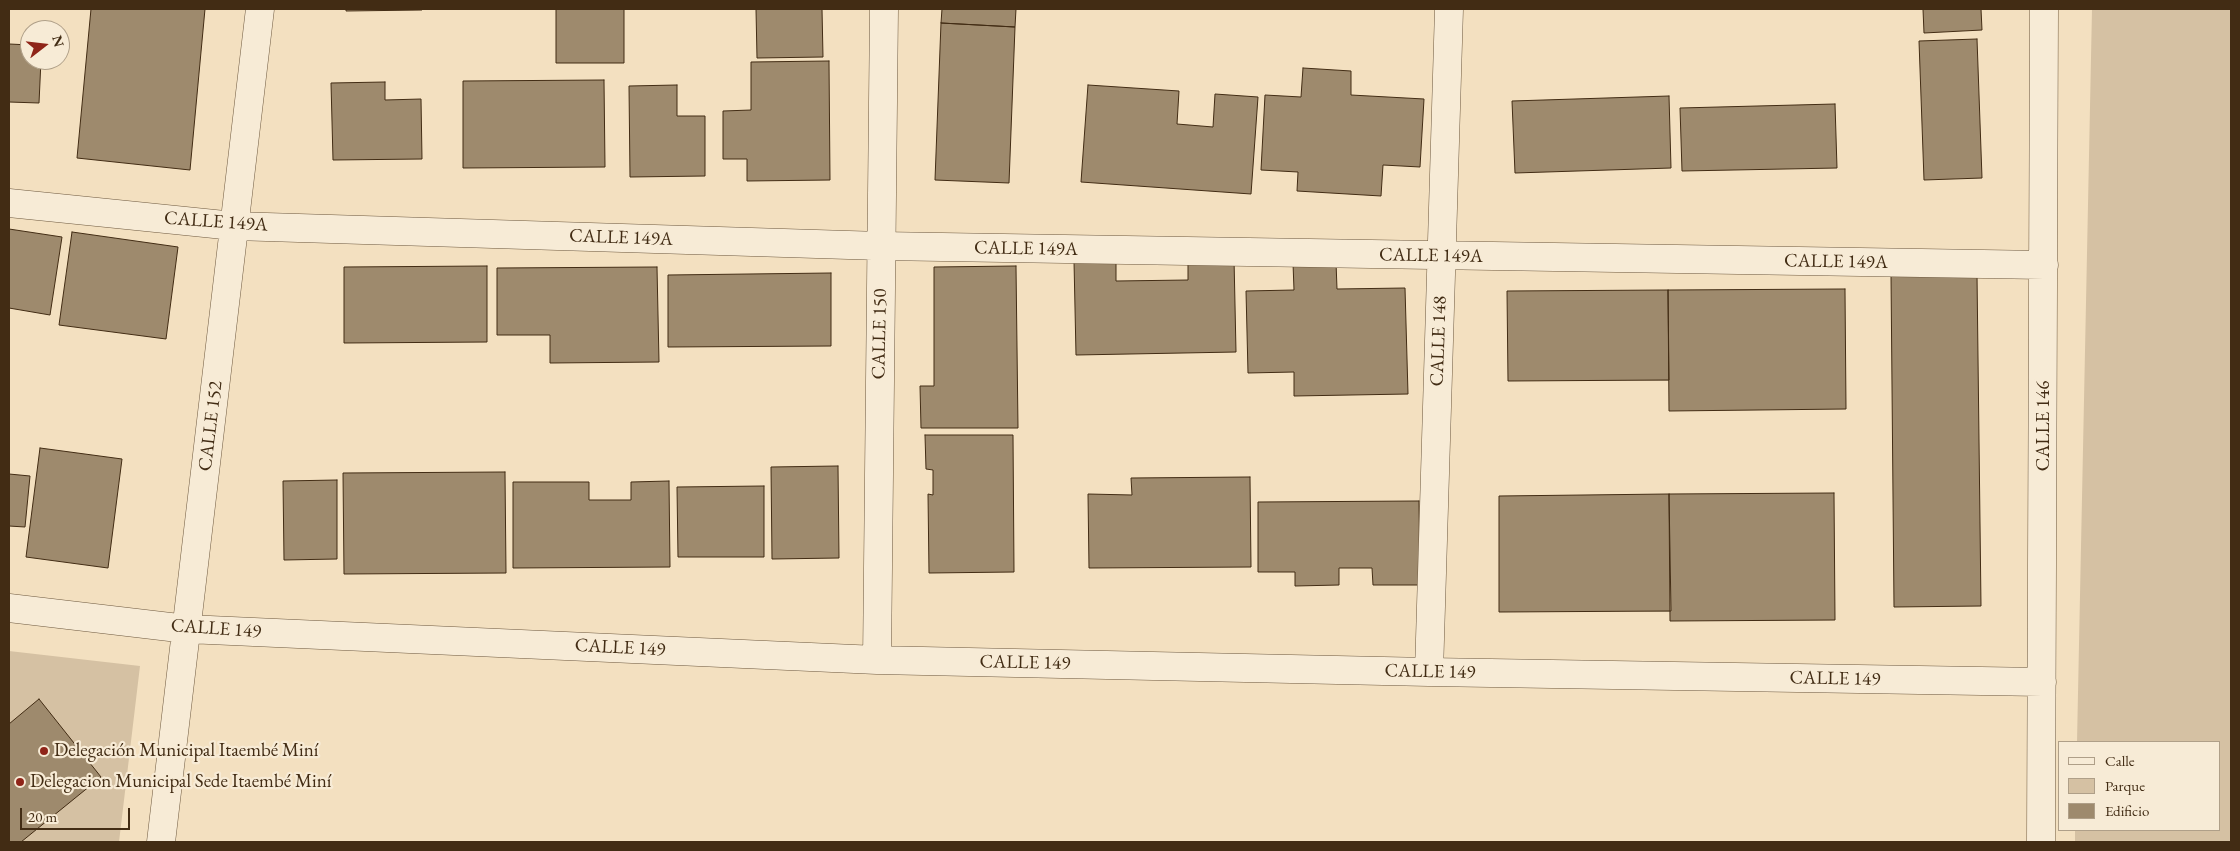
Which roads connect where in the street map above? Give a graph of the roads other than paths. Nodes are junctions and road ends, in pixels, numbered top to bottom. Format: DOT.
graph roads {
  1 [pos="260,9"];
  2 [pos="884,9"];
  3 [pos="1450,9"];
  4 [pos="2044,9"];
  5 [pos="9,203"];
  6 [pos="234,226"];
  7 [pos="881,246"];
  8 [pos="1442,256"];
  9 [pos="2044,265"];
  10 [pos="9,608"];
  11 [pos="187,628"];
  12 [pos="877,660"];
  13 [pos="1429,672"];
  14 [pos="2042,682"];
  15 [pos="161,842"];
  16 [pos="2041,842"];
  1 -- 6 [label="street, CALLE 152"];
  2 -- 7 [label="street, CALLE 150"];
  3 -- 8 [label="street, CALLE 148"];
  4 -- 9 [label="street, CALLE 146"];
  5 -- 6 [label="street, CALLE 149A"];
  6 -- 7 [label="street, CALLE 149A"];
  6 -- 11 [label="street, CALLE 152"];
  7 -- 8 [label="street, CALLE 149A"];
  7 -- 12 [label="street, CALLE 150"];
  8 -- 9 [label="street, CALLE 149A"];
  8 -- 13 [label="street, CALLE 148"];
  9 -- 14 [label="street, CALLE 146"];
  10 -- 11 [label="street, CALLE 149"];
  11 -- 12 [label="street, CALLE 149"];
  11 -- 15 [label="street, CALLE 152"];
  12 -- 13 [label="street, CALLE 149"];
  13 -- 14 [label="street, CALLE 149"];
  14 -- 16 [label="street, CALLE 146"];
}
